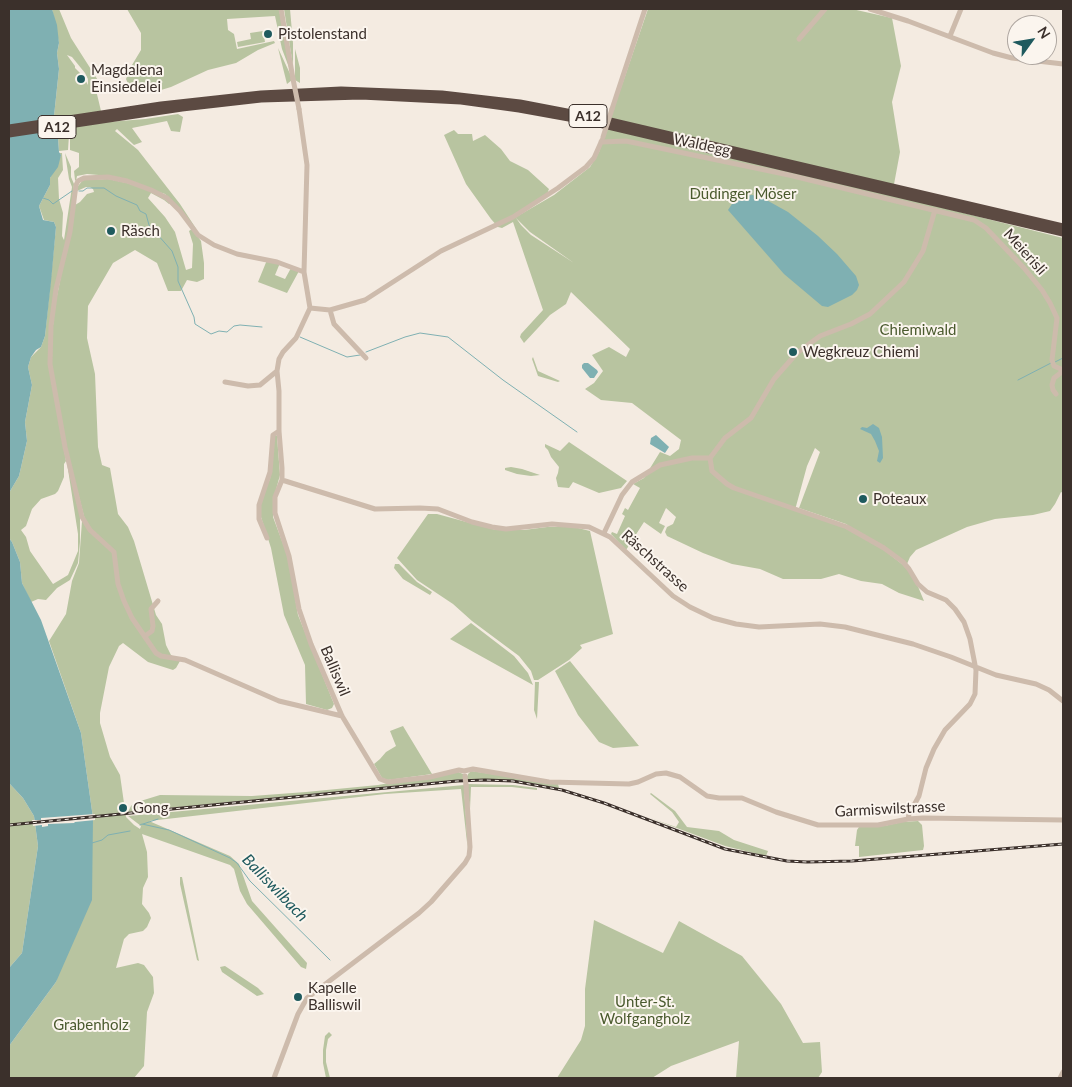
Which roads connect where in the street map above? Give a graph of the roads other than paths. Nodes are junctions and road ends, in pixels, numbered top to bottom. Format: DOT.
graph roads {
  1 [pos="282,9"];
  2 [pos="644,9"];
  3 [pos="825,9"];
  4 [pos="870,9"];
  5 [pos="961,9"];
  6 [pos="950,36"];
  7 [pos="799,39"];
  8 [pos="1063,64"];
  9 [pos="104,117"];
  10 [pos="9,128"];
  11 [pos="9,134"];
  12 [pos="602,140"];
  13 [pos="935,210"];
  14 [pos="1063,228"];
  15 [pos="1063,233"];
  16 [pos="304,272"];
  17 [pos="310,308"];
  18 [pos="330,310"];
  19 [pos="366,358"];
  20 [pos="1053,363"];
  21 [pos="1063,370"];
  22 [pos="277,371"];
  23 [pos="1054,378"];
  24 [pos="226,382"];
  25 [pos="1056,394"];
  26 [pos="278,431"];
  27 [pos="710,458"];
  28 [pos="282,480"];
  29 [pos="604,533"];
  30 [pos="267,538"];
  31 [pos="158,601"];
  32 [pos="145,636"];
  33 [pos="975,666"];
  34 [pos="1063,701"];
  35 [pos="337,706"];
  36 [pos="329,712"];
  37 [pos="342,716"];
  38 [pos="465,774"];
  39 [pos="908,819"];
  40 [pos="1063,820"];
  41 [pos="1063,1072"];
  42 [pos="274,1078"];
  43 [pos="1060,1078"];
  1 -- 16 [label="street, bridge"];
  2 -- 12 [label="street, bridge"];
  3 -- 7 [label="street"];
  4 -- 6 [label="street"];
  5 -- 6 [label="street"];
  6 -- 8 [label="street"];
  9 -- 10 [label="highway, A12"];
  9 -- 11 [label="highway, A12"];
  9 -- 14 [label="highway, A12"];
  9 -- 15 [label="highway, A12"];
  12 -- 13 [label="street, Waldegg"];
  12 -- 18 [label="street"];
  13 -- 20 [label="street, Meierisli"];
  13 -- 27 [label="street"];
  16 -- 17 [label="street"];
  16 -- 32 [label="street"];
  17 -- 18 [label="street"];
  17 -- 22 [label="street"];
  18 -- 19 [label="street"];
  20 -- 21 [label="street"];
  20 -- 23 [label="street, Meierisli"];
  21 -- 23 [label="street"];
  22 -- 24 [label="street"];
  22 -- 26 [label="street"];
  23 -- 25 [label="street, Meierisli"];
  26 -- 28 [label="street, Balliswil"];
  26 -- 30 [label="street"];
  27 -- 29 [label="street"];
  27 -- 33 [label="street"];
  28 -- 29 [label="street, Räschstrasse"];
  28 -- 35 [label="street, Balliswil"];
  29 -- 33 [label="street, Räschstrasse"];
  31 -- 32 [label="street"];
  32 -- 36 [label="street"];
  33 -- 34 [label="street, Räschstrasse"];
  33 -- 39 [label="street"];
  35 -- 36 [label="street"];
  35 -- 37 [label="street, Balliswil"];
  36 -- 37 [label="street"];
  37 -- 38 [label="street, Balliswil"];
  38 -- 39 [label="street, Garmiswilstrasse"];
  38 -- 42 [label="street, bridge"];
  39 -- 40 [label="street, Garmiswilstrasse"];
  41 -- 43 [label="street"];
}
